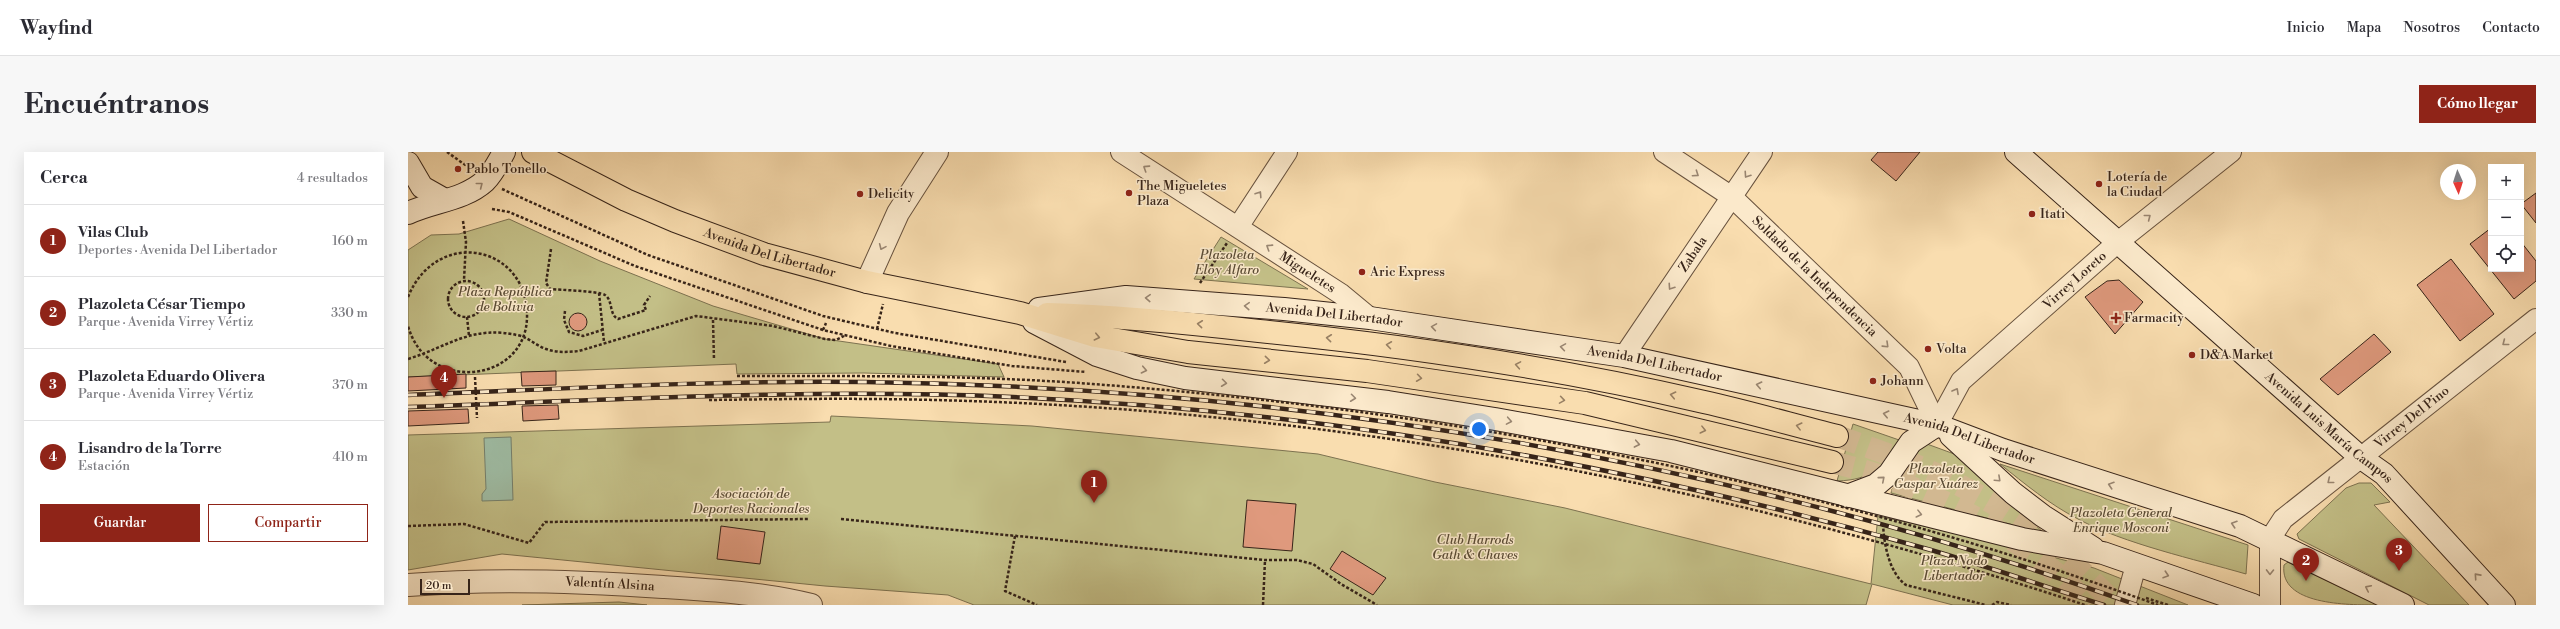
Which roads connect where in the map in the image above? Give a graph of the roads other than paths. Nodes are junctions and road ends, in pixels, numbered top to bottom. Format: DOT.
graph roads {
  1 [pos="409,152"];
  2 [pos="504,152"];
  3 [pos="533,152"];
  4 [pos="938,152"];
  5 [pos="1121,152"];
  6 [pos="1287,152"];
  7 [pos="1664,152"];
  8 [pos="1762,152"];
  9 [pos="2016,152"];
  10 [pos="2231,152"];
  11 [pos="408,158"];
  12 [pos="408,163"];
  13 [pos="1732,197"];
  14 [pos="445,200"];
  15 [pos="408,213"];
  16 [pos="1238,227"];
  17 [pos="2118,242"];
  18 [pos="867,282"];
  19 [pos="1020,313"];
  20 [pos="1370,318"];
  21 [pos="2536,319"];
  22 [pos="1624,356"];
  23 [pos="1937,425"];
  24 [pos="1837,436"];
  25 [pos="2360,457"];
  26 [pos="1832,462"];
  27 [pos="1847,496"];
  28 [pos="2270,539"];
  29 [pos="2103,553"];
  30 [pos="2136,565"];
  31 [pos="408,585"];
  32 [pos="811,605"];
  33 [pos="2125,605"];
  34 [pos="2253,605"];
  35 [pos="2270,605"];
  36 [pos="2403,605"];
  37 [pos="2504,605"];
  1 -- 11 [label="main road"];
  14 -- 2 [label="main road, one-way"];
  3 -- 18 [label="main road, Avenida Del Libertador"];
  4 -- 18 [label="main road, one-way"];
  16 -- 5 [label="street, Migueletes, one-way"];
  16 -- 6 [label="street, one-way"];
  7 -- 13 [label="street, Soldado de la Independencia, one-way"];
  8 -- 13 [label="street, Zabala, one-way"];
  9 -- 17 [label="main road, Avenida Luis María Campos"];
  17 -- 10 [label="street, Virrey Loreto, one-way"];
  12 -- 14 [label="main road"];
  13 -- 22 [label="street, Zabala, one-way"];
  13 -- 23 [label="street, Soldado de la Independencia, one-way"];
  14 -- 15 [label="main road"];
  20 -- 16 [label="street, Migueletes, one-way"];
  23 -- 17 [label="street, Virrey Loreto, one-way"];
  17 -- 25 [label="main road, Avenida Luis María Campos"];
  18 -- 19 [label="main road, Avenida Del Libertador"];
  20 -- 19 [label="main road, Avenida Del Libertador, one-way"];
  24 -- 19 [label="main road, Avenida Del Libertador, one-way"];
  19 -- 26 [label="main road, Avenida Del Libertador, one-way"];
  19 -- 27 [label="main road, Avenida Del Libertador, one-way"];
  22 -- 20 [label="main road, Avenida Del Libertador, one-way"];
  21 -- 25 [label="street, Virrey Del Pino, one-way"];
  23 -- 22 [label="main road, Avenida Del Libertador, one-way"];
  27 -- 23 [label="main road, one-way"];
  28 -- 23 [label="main road, Avenida Del Libertador, one-way"];
  23 -- 29 [label="main road, one-way"];
  25 -- 28 [label="street, Virrey Del Pino, one-way"];
  37 -- 25 [label="main road, Avenida Luis María Campos, one-way"];
  27 -- 29 [label="main road, Avenida Del Libertador, one-way"];
  28 -- 35 [label="street, one-way"];
  36 -- 28 [label="main road, Avenida Del Libertador, one-way"];
  29 -- 30 [label="main road, Avenida Del Libertador"];
  30 -- 33 [label="street"];
  30 -- 34 [label="main road, Avenida Del Libertador, one-way"];
  31 -- 32 [label="main road, Valentín Alsina"];
}
